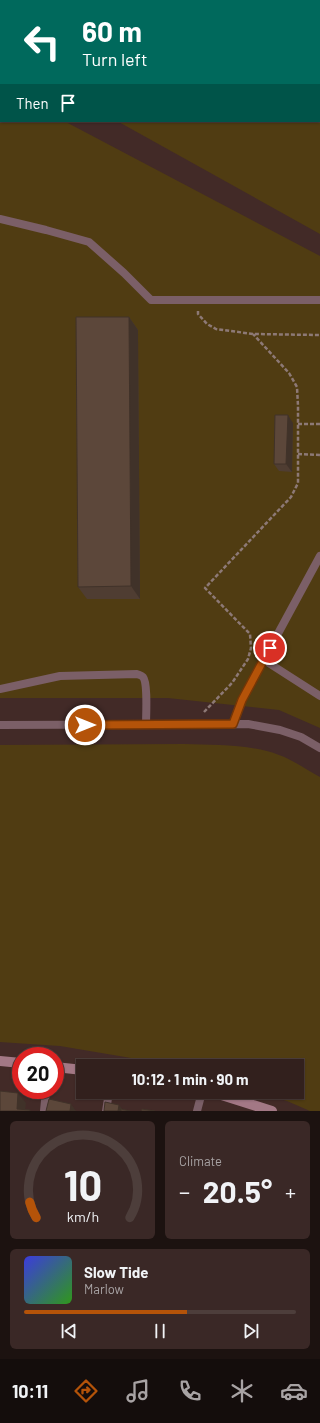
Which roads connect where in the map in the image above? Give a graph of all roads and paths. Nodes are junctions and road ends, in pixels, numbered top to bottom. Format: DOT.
graph roads {
  1 [pos="0,219"];
  2 [pos="196,300"];
  3 [pos="320,300"];
  4 [pos="253,334"];
  5 [pos="320,335"];
  6 [pos="298,424"];
  7 [pos="320,424"];
  8 [pos="298,454"];
  9 [pos="320,455"];
  10 [pos="320,556"];
  11 [pos="264,660"];
  12 [pos="0,689"];
  13 [pos="320,696"];
  14 [pos="193,724"];
  15 [pos="233,724"];
  16 [pos="0,725"];
  17 [pos="146,725"];
  18 [pos="320,748"];
  19 [pos="0,1061"];
  20 [pos="12,1062"];
  21 [pos="64,1068"];
  22 [pos="76,1069"];
  23 [pos="45,1099"];
  24 [pos="108,1099"];
  25 [pos="200,1099"];
  26 [pos="234,1099"];
  27 [pos="44,1111"];
  28 [pos="106,1111"];
  29 [pos="197,1111"];
  30 [pos="272,1111"];
  1 -- 2 [label="lane"];
  2 -- 3 [label="lane"];
  2 -- 4 [label="path"];
  4 -- 5 [label="path"];
  4 -- 6 [label="path"];
  6 -- 7 [label="path"];
  6 -- 8 [label="path"];
  8 -- 9 [label="path"];
  8 -- 14 [label="path"];
  10 -- 11 [label="lane"];
  11 -- 13 [label="lane"];
  11 -- 15 [label="lane"];
  12 -- 17 [label="lane"];
  14 -- 15 [label="lane"];
  14 -- 17 [label="lane"];
  15 -- 18 [label="lane"];
  16 -- 17 [label="lane"];
  19 -- 20 [label="street"];
  21 -- 22 [label="street"];
  23 -- 27 [label="lane"];
  24 -- 28 [label="lane"];
  25 -- 29 [label="lane"];
  26 -- 30 [label="street"];
}
